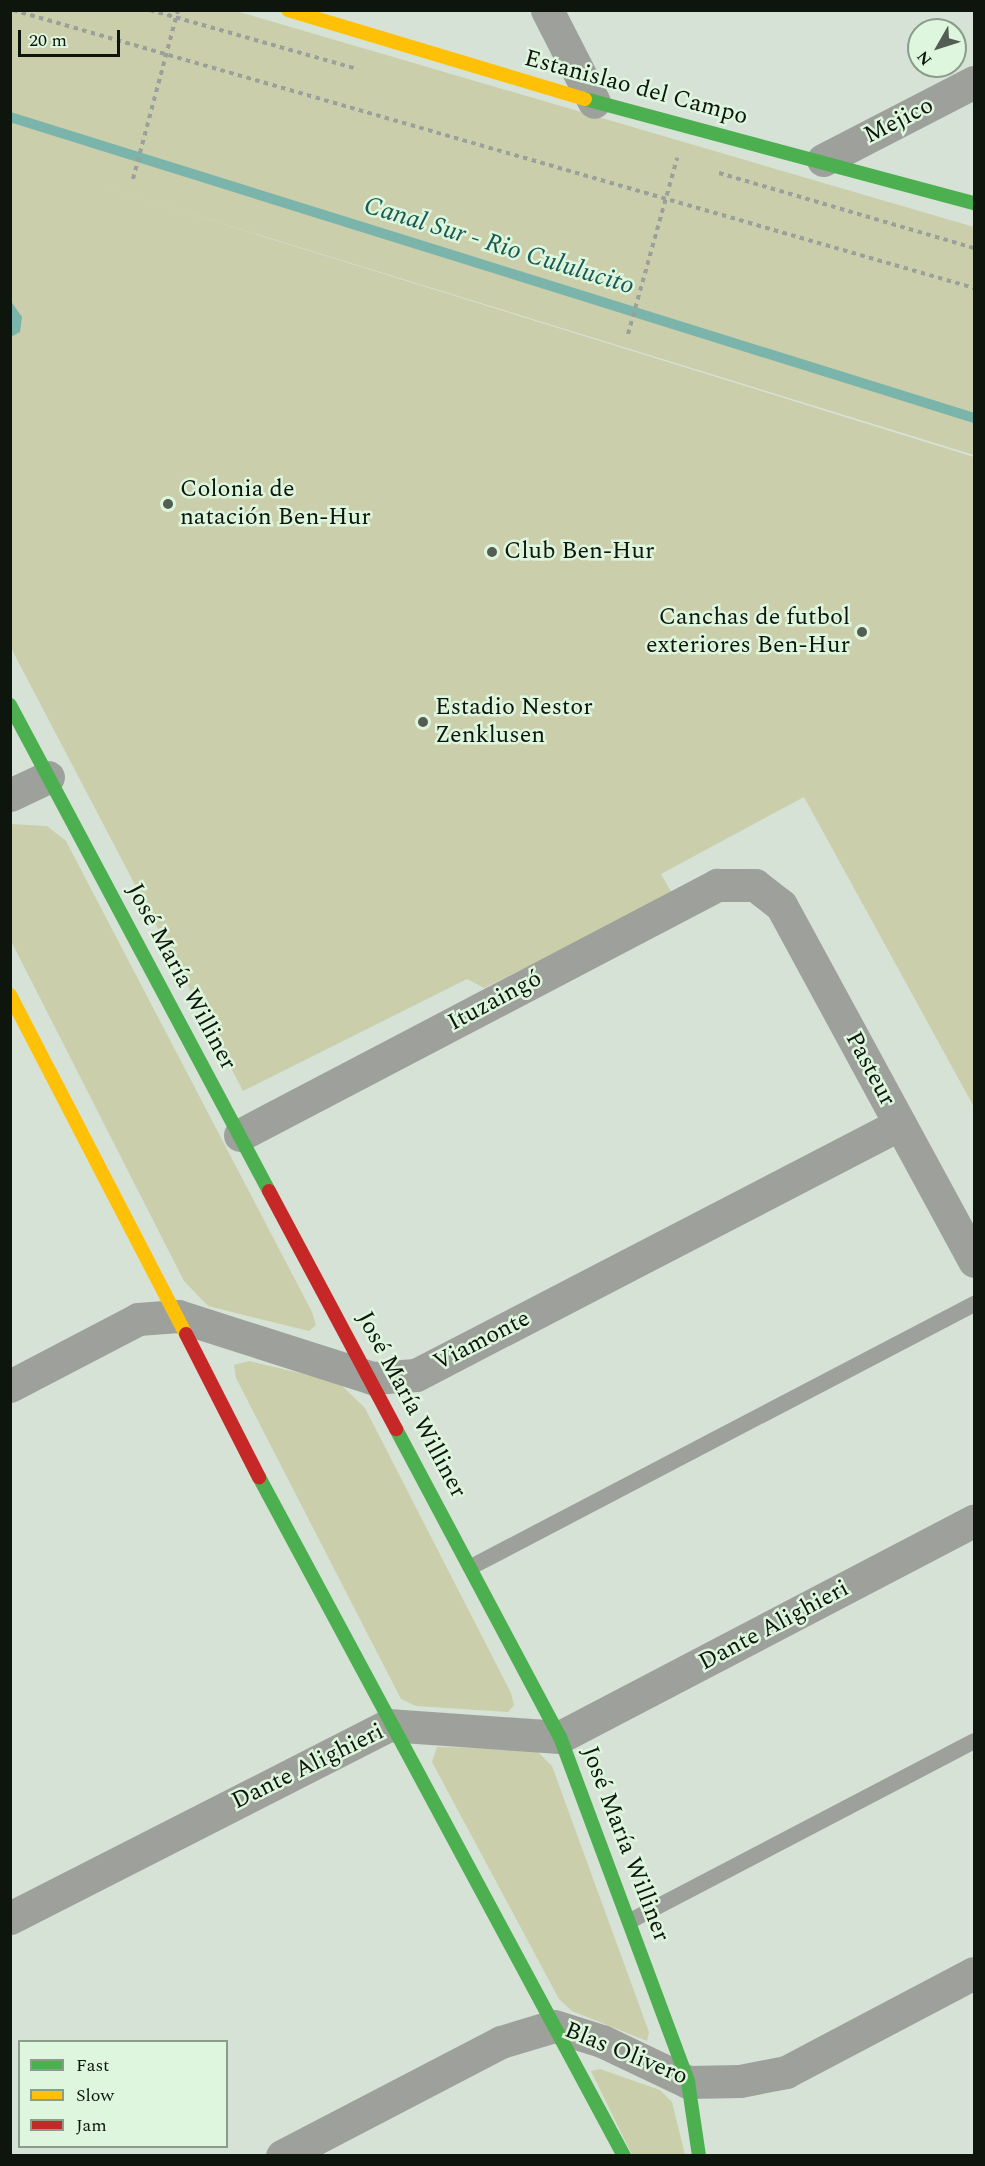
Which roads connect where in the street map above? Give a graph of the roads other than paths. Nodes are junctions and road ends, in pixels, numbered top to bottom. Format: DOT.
graph roads {
  1 [pos="288,10"];
  2 [pos="547,10"];
  3 [pos="975,82"];
  4 [pos="594,102"];
  5 [pos="823,160"];
  6 [pos="975,203"];
  7 [pos="10,705"];
  8 [pos="48,777"];
  9 [pos="10,795"];
  10 [pos="755,885"];
  11 [pos="10,995"];
  12 [pos="900,1124"];
  13 [pos="240,1135"];
  14 [pos="975,1261"];
  15 [pos="975,1304"];
  16 [pos="178,1316"];
  17 [pos="372,1378"];
  18 [pos="10,1386"];
  19 [pos="975,1521"];
  20 [pos="471,1567"];
  21 [pos="387,1725"];
  22 [pos="560,1737"];
  23 [pos="975,1741"];
  24 [pos="10,1918"];
  25 [pos="630,1922"];
  26 [pos="975,1972"];
  27 [pos="554,2026"];
  28 [pos="688,2082"];
  29 [pos="282,2156"];
  30 [pos="624,2156"];
  31 [pos="699,2156"];
  1 -- 4 [label="street, Estanislao del Campo"];
  2 -- 4 [label="street"];
  3 -- 5 [label="street, Mejico"];
  4 -- 5 [label="street, Estanislao del Campo"];
  5 -- 6 [label="street, Estanislao del Campo"];
  7 -- 8 [label="street, José María Williner"];
  8 -- 9 [label="street"];
  8 -- 13 [label="street, José María Williner"];
  10 -- 12 [label="street, Pasteur"];
  10 -- 13 [label="street, Ituzaingó"];
  11 -- 16 [label="street"];
  12 -- 14 [label="street, Pasteur"];
  12 -- 17 [label="street, Viamonte"];
  13 -- 17 [label="street, José María Williner"];
  15 -- 20 [label="lane"];
  16 -- 17 [label="street, Viamonte"];
  16 -- 18 [label="street, Viamonte"];
  16 -- 21 [label="street"];
  17 -- 20 [label="street, José María Williner"];
  19 -- 22 [label="street, Dante Alighieri"];
  20 -- 22 [label="street, José María Williner"];
  21 -- 22 [label="street, Dante Alighieri"];
  21 -- 24 [label="street, Dante Alighieri"];
  21 -- 27 [label="street"];
  22 -- 25 [label="street, José María Williner"];
  23 -- 25 [label="lane"];
  25 -- 28 [label="street, José María Williner"];
  26 -- 28 [label="street, Blas Olivero"];
  27 -- 28 [label="street, Blas Olivero"];
  27 -- 29 [label="street, Blas Olivero"];
  27 -- 30 [label="street"];
  28 -- 31 [label="street, José María Williner"];
}
